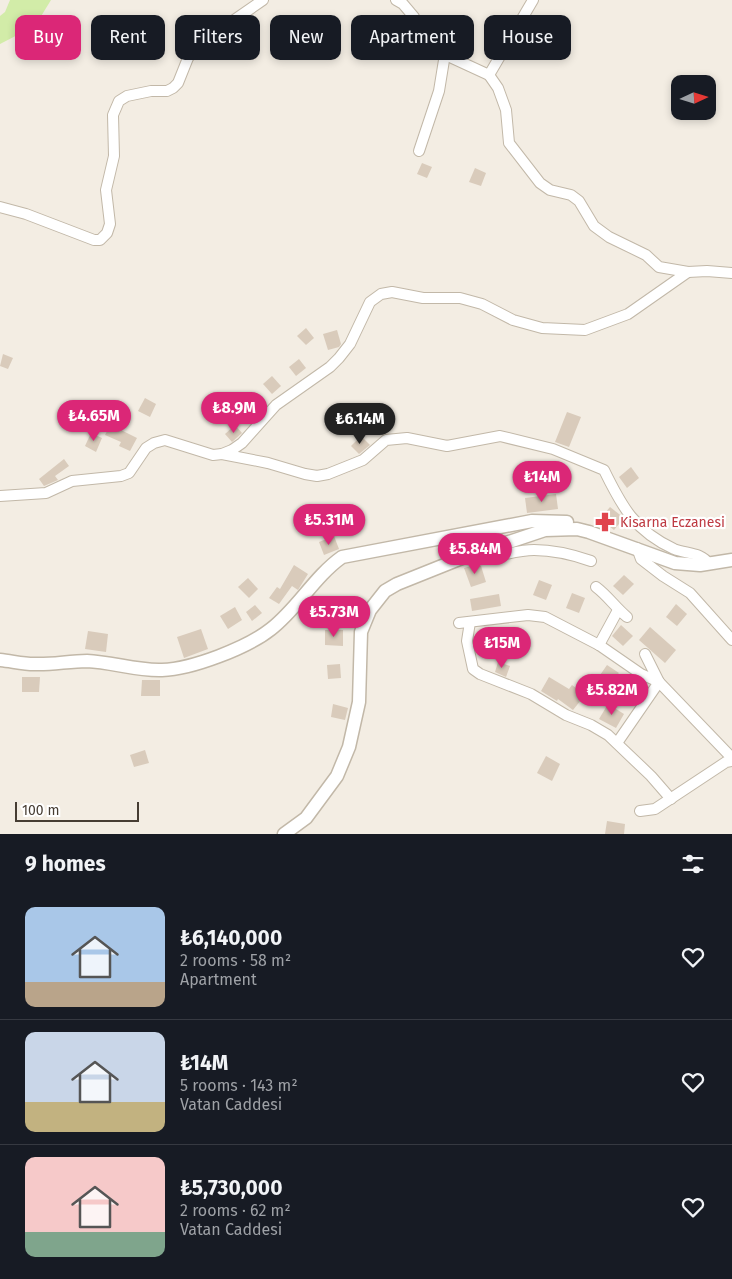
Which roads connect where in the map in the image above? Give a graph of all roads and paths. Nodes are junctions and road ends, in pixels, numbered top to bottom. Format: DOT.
graph roads {
  1 [pos="263,0"];
  2 [pos="396,0"];
  3 [pos="533,0"];
  4 [pos="412,15"];
  5 [pos="445,60"];
  6 [pos="458,60"];
  7 [pos="489,75"];
  8 [pos="418,151"];
  9 [pos="0,206"];
  10 [pos="688,272"];
  11 [pos="732,273"];
  12 [pos="222,454"];
  13 [pos="0,496"];
  14 [pos="589,532"];
  15 [pos="637,548"];
  16 [pos="461,558"];
  17 [pos="732,560"];
  18 [pos="591,561"];
  19 [pos="709,564"];
  20 [pos="596,588"];
  21 [pos="618,610"];
  22 [pos="627,617"];
  23 [pos="470,622"];
  24 [pos="459,623"];
  25 [pos="732,640"];
  26 [pos="599,645"];
  27 [pos="645,654"];
  28 [pos="0,660"];
  29 [pos="659,682"];
  30 [pos="617,743"];
  31 [pos="732,760"];
  32 [pos="671,799"];
  33 [pos="640,811"];
  34 [pos="284,834"];
  1 -- 9 [label="street"];
  2 -- 4 [label="street"];
  3 -- 7 [label="street"];
  5 -- 8 [label="street"];
  6 -- 7 [label="street"];
  7 -- 10 [label="street"];
  10 -- 11 [label="street"];
  10 -- 12 [label="street"];
  12 -- 13 [label="street"];
  12 -- 19 [label="street"];
  14 -- 15 [label="street"];
  14 -- 16 [label="street"];
  14 -- 28 [label="street"];
  15 -- 19 [label="street"];
  15 -- 25 [label="street"];
  16 -- 18 [label="street"];
  16 -- 34 [label="street"];
  17 -- 19 [label="street"];
  20 -- 21 [label="street"];
  21 -- 22 [label="street"];
  21 -- 26 [label="street"];
  23 -- 24 [label="street"];
  23 -- 26 [label="street"];
  23 -- 30 [label="street"];
  26 -- 29 [label="street"];
  27 -- 29 [label="street"];
  29 -- 30 [label="street"];
  29 -- 31 [label="street"];
  30 -- 32 [label="street"];
  31 -- 32 [label="street"];
  32 -- 33 [label="street"];
}
